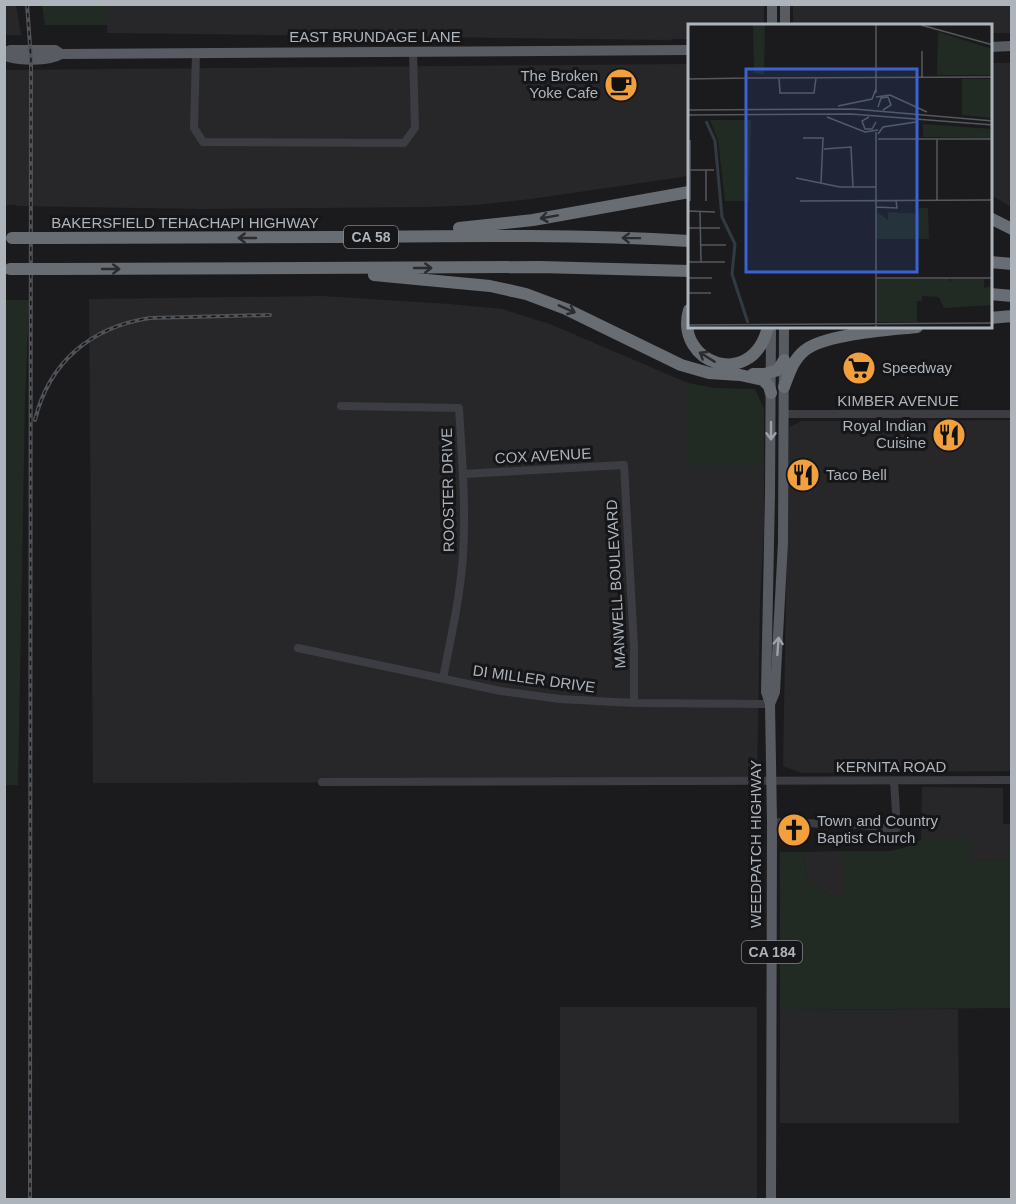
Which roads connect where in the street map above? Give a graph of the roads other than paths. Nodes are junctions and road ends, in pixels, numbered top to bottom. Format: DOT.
graph roads {
  1 [pos="772,4"];
  2 [pos="785,4"];
  3 [pos="772,24"];
  4 [pos="784,24"];
  5 [pos="1011,46"];
  6 [pos="992,47"];
  7 [pos="688,50"];
  8 [pos="413,52"];
  9 [pos="196,53"];
  10 [pos="4,54"];
  11 [pos="688,192"];
  12 [pos="992,219"];
  13 [pos="1011,229"];
  14 [pos="8,238"];
  15 [pos="280,238"];
  16 [pos="688,241"];
  17 [pos="992,262"];
  18 [pos="1011,264"];
  19 [pos="344,268"];
  20 [pos="8,269"];
  21 [pos="688,271"];
  22 [pos="992,294"];
  23 [pos="1011,296"];
  24 [pos="688,316"];
  25 [pos="1011,316"];
  26 [pos="992,318"];
  27 [pos="770,328"];
  28 [pos="770,328"];
  29 [pos="784,328"];
  30 [pos="910,328"];
  31 [pos="784,360"];
  32 [pos="771,373"];
  33 [pos="740,375"];
  34 [pos="784,387"];
  35 [pos="771,393"];
  36 [pos="341,406"];
  37 [pos="784,414"];
  38 [pos="1011,414"];
  39 [pos="624,465"];
  40 [pos="463,474"];
  41 [pos="298,648"];
  42 [pos="443,678"];
  43 [pos="634,703"];
  44 [pos="770,704"];
  45 [pos="1011,780"];
  46 [pos="770,781"];
  47 [pos="894,781"];
  48 [pos="322,782"];
  49 [pos="772,822"];
  50 [pos="771,1200"];
  1 -- 3 [label="main road"];
  2 -- 4 [label="main road"];
  5 -- 6 [label="main road"];
  7 -- 8 [label="main road, EAST BRUNDAGE LANE"];
  8 -- 9 [label="main road, EAST BRUNDAGE LANE"];
  8 -- 9 [label="street"];
  9 -- 10 [label="main road, EAST BRUNDAGE LANE"];
  11 -- 15 [label="highway, one-way"];
  12 -- 13 [label="highway"];
  15 -- 14 [label="highway, BAKERSFIELD TEHACHAPI HIGHWAY / CA 58, one-way, bridge"];
  16 -- 15 [label="highway, BAKERSFIELD TEHACHAPI HIGHWAY / CA 58, one-way"];
  17 -- 18 [label="highway"];
  20 -- 19 [label="highway, CA 58, one-way, bridge"];
  19 -- 21 [label="highway, CA 58, one-way"];
  19 -- 33 [label="highway, one-way"];
  22 -- 23 [label="highway"];
  27 -- 24 [label="highway, one-way"];
  25 -- 26 [label="highway"];
  28 -- 32 [label="main road, WEEDPATCH HIGHWAY / CA 184"];
  29 -- 31 [label="main road, WEEDPATCH HIGHWAY / CA 184"];
  30 -- 34 [label="highway"];
  31 -- 32 [label="highway"];
  31 -- 34 [label="main road, WEEDPATCH HIGHWAY / CA 184"];
  32 -- 33 [label="highway"];
  32 -- 35 [label="main road, WEEDPATCH HIGHWAY / CA 184"];
  33 -- 35 [label="highway"];
  34 -- 37 [label="main road, WEEDPATCH HIGHWAY / CA 184"];
  35 -- 44 [label="main road, WEEDPATCH HIGHWAY / CA 184, one-way"];
  36 -- 40 [label="street, ROOSTER DRIVE"];
  37 -- 38 [label="street, KIMBER AVENUE"];
  44 -- 37 [label="main road, WEEDPATCH HIGHWAY / CA 184, one-way"];
  39 -- 40 [label="street, COX AVENUE"];
  39 -- 43 [label="street, MANWELL BOULEVARD"];
  40 -- 42 [label="street, ROOSTER DRIVE"];
  41 -- 42 [label="street, DI MILLER DRIVE"];
  42 -- 43 [label="street, DI MILLER DRIVE"];
  43 -- 44 [label="street, DI MILLER DRIVE"];
  44 -- 46 [label="main road, WEEDPATCH HIGHWAY / CA 184"];
  45 -- 47 [label="street, KERNITA ROAD"];
  46 -- 47 [label="street, KERNITA ROAD"];
  46 -- 48 [label="street, KERNITA ROAD"];
  46 -- 49 [label="main road, WEEDPATCH HIGHWAY / CA 184"];
  47 -- 49 [label="street"];
  49 -- 50 [label="main road, WEEDPATCH HIGHWAY / CA 184"];
}
